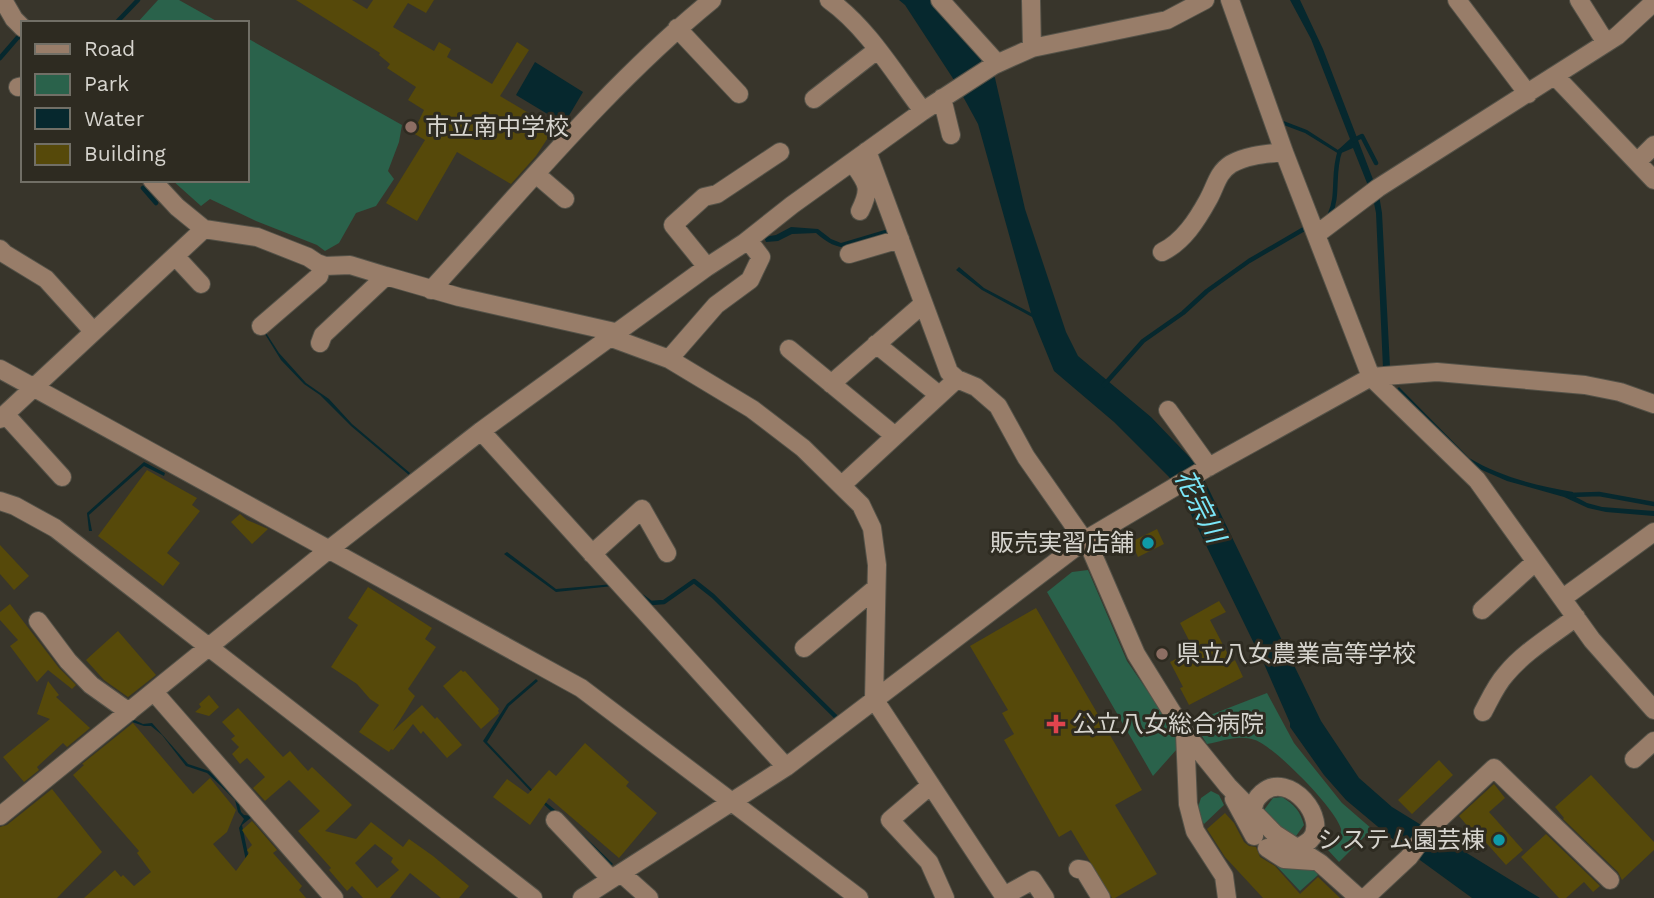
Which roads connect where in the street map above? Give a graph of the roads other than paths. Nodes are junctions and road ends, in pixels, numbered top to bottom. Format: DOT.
graph roads {
  1 [pos="712,0"];
  2 [pos="830,0"];
  3 [pos="940,0"];
  4 [pos="1031,0"];
  5 [pos="1205,0"];
  6 [pos="1230,0"];
  7 [pos="1457,0"];
  8 [pos="1579,0"];
  9 [pos="2,1"];
  10 [pos="1654,2"];
  11 [pos="21,26"];
  12 [pos="677,28"];
  13 [pos="1606,43"];
  14 [pos="1032,48"];
  15 [pos="877,50"];
  16 [pos="996,64"];
  17 [pos="1555,76"];
  18 [pos="739,94"];
  19 [pos="948,94"];
  20 [pos="1528,94"];
  21 [pos="814,99"];
  22 [pos="923,111"];
  23 [pos="951,135"];
  24 [pos="1654,145"];
  25 [pos="867,151"];
  26 [pos="780,152"];
  27 [pos="1284,152"];
  28 [pos="1638,161"];
  29 [pos="852,162"];
  30 [pos="537,175"];
  31 [pos="1654,180"];
  32 [pos="154,182"];
  33 [pos="565,199"];
  34 [pos="860,211"];
  35 [pos="204,229"];
  36 [pos="1317,234"];
  37 [pos="900,239"];
  38 [pos="748,240"];
  39 [pos="0,248"];
  40 [pos="1162,252"];
  41 [pos="849,254"];
  42 [pos="175,256"];
  43 [pos="322,265"];
  44 [pos="707,267"];
  45 [pos="386,276"];
  46 [pos="201,284"];
  47 [pos="431,290"];
  48 [pos="923,304"];
  49 [pos="261,326"];
  50 [pos="93,331"];
  51 [pos="615,335"];
  52 [pos="320,343"];
  53 [pos="876,344"];
  54 [pos="789,349"];
  55 [pos="669,359"];
  56 [pos="0,369"];
  57 [pos="1371,377"];
  58 [pos="957,379"];
  59 [pos="831,384"];
  60 [pos="32,388"];
  61 [pos="939,395"];
  62 [pos="1654,404"];
  63 [pos="1168,410"];
  64 [pos="2,416"];
  65 [pos="481,432"];
  66 [pos="895,436"];
  67 [pos="1207,468"];
  68 [pos="62,477"];
  69 [pos="842,485"];
  70 [pos="0,501"];
  71 [pos="1654,532"];
  72 [pos="1085,540"];
  73 [pos="327,551"];
  74 [pos="667,553"];
  75 [pos="592,554"];
  76 [pos="1535,562"];
  77 [pos="876,588"];
  78 [pos="1563,598"];
  79 [pos="1482,610"];
  80 [pos="1576,617"];
  81 [pos="38,621"];
  82 [pos="209,645"];
  83 [pos="804,648"];
  84 [pos="154,692"];
  85 [pos="874,699"];
  86 [pos="1654,710"];
  87 [pos="129,712"];
  88 [pos="1483,712"];
  89 [pos="1185,733"];
  90 [pos="1654,741"];
  91 [pos="1634,760"];
  92 [pos="786,767"];
  93 [pos="931,785"];
  94 [pos="1228,786"];
  95 [pos="732,801"];
  96 [pos="1253,812"];
  97 [pos="0,816"];
  98 [pos="555,820"];
  99 [pos="1296,849"];
  100 [pos="1320,863"];
  101 [pos="1079,869"];
  102 [pos="616,876"];
  103 [pos="1610,880"];
  104 [pos="1003,897"];
  105 [pos="334,898"];
  106 [pos="533,898"];
  107 [pos="582,898"];
  108 [pos="649,898"];
  109 [pos="859,898"];
  110 [pos="945,898"];
  111 [pos="1045,898"];
  112 [pos="1101,898"];
  113 [pos="1227,898"];
  114 [pos="1359,898"];
  115 [pos="1365,898"];
  1 -- 12 [label="street"];
  2 -- 15 [label="street"];
  3 -- 16 [label="street"];
  4 -- 14 [label="street"];
  5 -- 14 [label="street"];
  6 -- 27 [label="street"];
  7 -- 20 [label="street"];
  8 -- 13 [label="street"];
  9 -- 11 [label="street"];
  10 -- 13 [label="street"];
  12 -- 18 [label="street"];
  12 -- 30 [label="street"];
  13 -- 17 [label="street"];
  14 -- 16 [label="street"];
  15 -- 21 [label="street"];
  15 -- 22 [label="street"];
  16 -- 19 [label="street"];
  17 -- 20 [label="street"];
  17 -- 28 [label="street"];
  19 -- 22 [label="street"];
  19 -- 23 [label="street"];
  20 -- 36 [label="street"];
  22 -- 25 [label="street"];
  24 -- 28 [label="street"];
  25 -- 29 [label="street"];
  25 -- 37 [label="street"];
  26 -- 44 [label="street"];
  27 -- 36 [label="street"];
  27 -- 40 [label="street"];
  28 -- 31 [label="street"];
  29 -- 34 [label="street"];
  29 -- 38 [label="street"];
  30 -- 33 [label="street"];
  30 -- 47 [label="street"];
  32 -- 35 [label="street"];
  35 -- 42 [label="street"];
  35 -- 43 [label="street"];
  36 -- 57 [label="street"];
  37 -- 41 [label="street"];
  37 -- 48 [label="street"];
  38 -- 44 [label="street"];
  38 -- 55 [label="street"];
  39 -- 50 [label="street"];
  42 -- 46 [label="street"];
  42 -- 50 [label="street"];
  43 -- 45 [label="street"];
  43 -- 49 [label="street"];
  44 -- 51 [label="street"];
  45 -- 47 [label="street"];
  45 -- 52 [label="street"];
  47 -- 51 [label="street"];
  48 -- 53 [label="street"];
  48 -- 58 [label="street"];
  50 -- 60 [label="street"];
  51 -- 55 [label="street"];
  51 -- 65 [label="street"];
  53 -- 59 [label="street"];
  53 -- 61 [label="street"];
  54 -- 59 [label="street"];
  55 -- 69 [label="street"];
  56 -- 60 [label="street"];
  57 -- 62 [label="street"];
  57 -- 67 [label="street"];
  57 -- 76 [label="street"];
  58 -- 61 [label="street"];
  58 -- 72 [label="street"];
  59 -- 66 [label="street"];
  60 -- 64 [label="street"];
  60 -- 73 [label="street"];
  61 -- 66 [label="street"];
  63 -- 67 [label="street"];
  64 -- 68 [label="street"];
  65 -- 73 [label="street"];
  65 -- 75 [label="street"];
  66 -- 69 [label="street"];
  67 -- 72 [label="street"];
  69 -- 77 [label="street"];
  70 -- 82 [label="street"];
  71 -- 78 [label="street"];
  72 -- 85 [label="street"];
  72 -- 89 [label="street"];
  73 -- 82 [label="street"];
  73 -- 95 [label="street"];
  74 -- 75 [label="street"];
  75 -- 92 [label="street"];
  76 -- 78 [label="street"];
  76 -- 79 [label="street"];
  77 -- 83 [label="street"];
  77 -- 85 [label="street"];
  78 -- 80 [label="street"];
  80 -- 86 [label="street"];
  80 -- 88 [label="street"];
  81 -- 87 [label="street"];
  82 -- 84 [label="street"];
  82 -- 106 [label="street"];
  84 -- 87 [label="street"];
  84 -- 105 [label="street"];
  85 -- 92 [label="street"];
  85 -- 93 [label="street"];
  87 -- 97 [label="street"];
  89 -- 94 [label="street"];
  89 -- 113 [label="street"];
  90 -- 91 [label="street"];
  92 -- 95 [label="street"];
  93 -- 104 [label="street"];
  93 -- 110 [label="street"];
  94 -- 96 [label="street"];
  94 -- 100 [label="street"];
  95 -- 102 [label="street"];
  95 -- 109 [label="street"];
  96 -- 99 [label="street"];
  96 -- 99 [label="street"];
  98 -- 102 [label="street"];
  99 -- 100 [label="street"];
  100 -- 114 [label="street"];
  101 -- 112 [label="street"];
  102 -- 107 [label="street"];
  102 -- 108 [label="street"];
  103 -- 115 [label="street"];
  104 -- 111 [label="street"];
}
